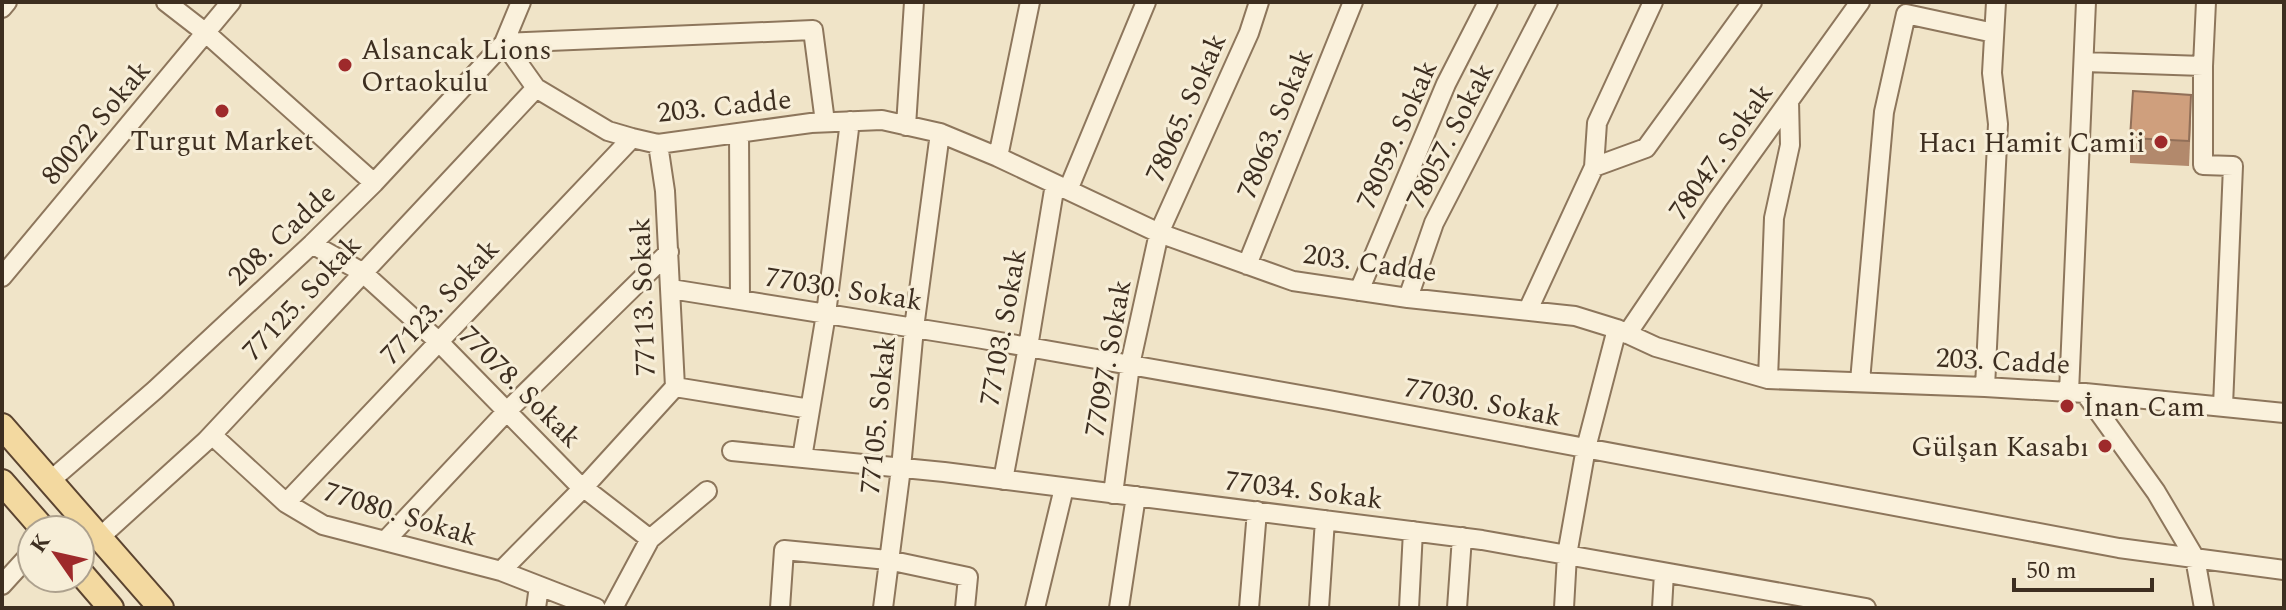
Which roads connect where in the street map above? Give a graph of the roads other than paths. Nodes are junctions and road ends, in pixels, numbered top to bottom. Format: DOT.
graph roads {
  1 [pos="7,2"];
  2 [pos="166,2"];
  3 [pos="231,2"];
  4 [pos="521,2"];
  5 [pos="914,2"];
  6 [pos="1030,2"];
  7 [pos="1146,2"];
  8 [pos="1259,2"];
  9 [pos="1353,2"];
  10 [pos="1488,2"];
  11 [pos="1548,2"];
  12 [pos="1653,2"];
  13 [pos="1752,2"];
  14 [pos="1860,2"];
  15 [pos="1996,2"];
  16 [pos="2086,2"];
  17 [pos="2206,2"];
  18 [pos="2,8"];
  19 [pos="206,33"];
  20 [pos="1994,33"];
  21 [pos="504,43"];
  22 [pos="2085,62"];
  23 [pos="2203,66"];
  24 [pos="536,88"];
  25 [pos="1789,101"];
  26 [pos="850,121"];
  27 [pos="825,122"];
  28 [pos="906,126"];
  29 [pos="739,133"];
  30 [pos="940,133"];
  31 [pos="632,138"];
  32 [pos="658,144"];
  33 [pos="998,157"];
  34 [pos="1594,167"];
  35 [pos="374,183"];
  36 [pos="1061,187"];
  37 [pos="1159,233"];
  38 [pos="312,244"];
  39 [pos="669,252"];
  40 [pos="1247,265"];
  41 [pos="362,272"];
  42 [pos="2,277"];
  43 [pos="671,289"];
  44 [pos="1359,291"];
  45 [pos="1408,298"];
  46 [pos="740,300"];
  47 [pos="1528,310"];
  48 [pos="826,314"];
  49 [pos="914,328"];
  50 [pos="1622,332"];
  51 [pos="439,342"];
  52 [pos="1028,347"];
  53 [pos="1130,365"];
  54 [pos="1768,379"];
  55 [pos="1860,381"];
  56 [pos="675,387"];
  57 [pos="1985,387"];
  58 [pos="2077,393"];
  59 [pos="2223,406"];
  60 [pos="810,409"];
  61 [pos="507,411"];
  62 [pos="2284,413"];
  63 [pos="2,426"];
  64 [pos="212,435"];
  65 [pos="1586,448"];
  66 [pos="732,451"];
  67 [pos="802,458"];
  68 [pos="901,468"];
  69 [pos="1003,480"];
  70 [pos="50,481"];
  71 [pos="2,482"];
  72 [pos="584,487"];
  73 [pos="1064,488"];
  74 [pos="707,491"];
  75 [pos="1113,494"];
  76 [pos="1136,496"];
  77 [pos="286,503"];
  78 [pos="1257,511"];
  79 [pos="30,514"];
  80 [pos="1325,520"];
  81 [pos="1413,531"];
  82 [pos="1462,537"];
  83 [pos="99,538"];
  84 [pos="650,539"];
  85 [pos="385,541"];
  86 [pos="1567,555"];
  87 [pos="2195,558"];
  88 [pos="888,560"];
  89 [pos="16,570"];
  90 [pos="2284,570"];
  91 [pos="501,571"];
  92 [pos="1664,573"];
  93 [pos="2,585"];
  94 [pos="539,586"];
  95 [pos="96,591"];
  96 [pos="1760,599"];
  97 [pos="111,608"];
  98 [pos="161,608"];
  99 [pos="536,608"];
  100 [pos="596,608"];
  101 [pos="613,608"];
  102 [pos="780,608"];
  103 [pos="883,608"];
  104 [pos="965,608"];
  105 [pos="1035,608"];
  106 [pos="1119,608"];
  107 [pos="1249,608"];
  108 [pos="1319,608"];
  109 [pos="1409,608"];
  110 [pos="1457,608"];
  111 [pos="1564,608"];
  112 [pos="1662,608"];
  113 [pos="1864,608"];
  114 [pos="2204,608"];
  1 -- 18 [label="street"];
  2 -- 19 [label="street"];
  3 -- 19 [label="street, 80022 Sokak"];
  4 -- 21 [label="street, 208. Cadde"];
  5 -- 28 [label="street"];
  6 -- 33 [label="street"];
  7 -- 36 [label="street, 77103. Sokak"];
  8 -- 37 [label="street, 78065. Sokak"];
  9 -- 40 [label="street, 78063. Sokak"];
  10 -- 44 [label="street, 78059. Sokak"];
  11 -- 45 [label="street, 78057. Sokak"];
  12 -- 34 [label="street"];
  13 -- 34 [label="street"];
  14 -- 25 [label="street, 78047. Sokak"];
  15 -- 20 [label="street"];
  16 -- 22 [label="street"];
  17 -- 23 [label="street"];
  19 -- 35 [label="street"];
  19 -- 42 [label="street, 80022 Sokak"];
  20 -- 55 [label="street"];
  20 -- 57 [label="street"];
  21 -- 24 [label="street, 203. Cadde"];
  21 -- 27 [label="street"];
  21 -- 35 [label="street, 208. Cadde"];
  22 -- 23 [label="street"];
  22 -- 58 [label="street"];
  23 -- 59 [label="street"];
  24 -- 31 [label="street, 203. Cadde"];
  24 -- 41 [label="street, 77125. Sokak"];
  25 -- 50 [label="street, 78047. Sokak"];
  25 -- 54 [label="street"];
  26 -- 27 [label="street, 203. Cadde"];
  26 -- 28 [label="street, 203. Cadde"];
  26 -- 48 [label="street"];
  27 -- 29 [label="street, 203. Cadde"];
  28 -- 30 [label="street, 203. Cadde"];
  29 -- 32 [label="street, 203. Cadde"];
  29 -- 46 [label="street"];
  30 -- 33 [label="street, 203. Cadde"];
  30 -- 49 [label="street, 77105. Sokak"];
  31 -- 32 [label="street, 203. Cadde"];
  31 -- 51 [label="street, 77123. Sokak"];
  32 -- 39 [label="street, 77113. Sokak"];
  33 -- 36 [label="street, 203. Cadde"];
  34 -- 47 [label="street"];
  35 -- 38 [label="street, 208. Cadde"];
  36 -- 37 [label="street, 203. Cadde"];
  36 -- 52 [label="street, 77103. Sokak"];
  37 -- 40 [label="street, 203. Cadde"];
  37 -- 53 [label="street, 77097. Sokak"];
  38 -- 41 [label="street, 77078. Sokak"];
  38 -- 70 [label="street, 208. Cadde"];
  39 -- 43 [label="street, 77113. Sokak"];
  39 -- 61 [label="street"];
  40 -- 44 [label="street, 203. Cadde"];
  41 -- 51 [label="street, 77078. Sokak"];
  41 -- 64 [label="street, 77125. Sokak"];
  43 -- 46 [label="street, 77030. Sokak"];
  43 -- 56 [label="street, 77113. Sokak"];
  44 -- 45 [label="street, 203. Cadde"];
  45 -- 47 [label="street, 203. Cadde"];
  46 -- 48 [label="street, 77030. Sokak"];
  47 -- 50 [label="street, 203. Cadde"];
  48 -- 49 [label="street, 77030. Sokak"];
  48 -- 60 [label="street"];
  49 -- 52 [label="street, 77030. Sokak"];
  49 -- 68 [label="street, 77105. Sokak"];
  50 -- 54 [label="street, 203. Cadde"];
  50 -- 65 [label="street, 78047. Sokak"];
  51 -- 61 [label="street, 77078. Sokak"];
  51 -- 77 [label="street, 77123. Sokak"];
  52 -- 53 [label="street, 77030. Sokak"];
  52 -- 69 [label="street, 77103. Sokak"];
  53 -- 65 [label="street, 77030. Sokak"];
  53 -- 75 [label="street, 77097. Sokak"];
  54 -- 55 [label="street, 203. Cadde"];
  55 -- 57 [label="street, 203. Cadde"];
  56 -- 60 [label="street"];
  56 -- 72 [label="street, 77113. Sokak"];
  57 -- 58 [label="street, 203. Cadde"];
  58 -- 59 [label="street, 203. Cadde"];
  58 -- 87 [label="street"];
  59 -- 62 [label="street, 203. Cadde"];
  60 -- 67 [label="street"];
  61 -- 72 [label="street, 77078. Sokak"];
  61 -- 85 [label="street"];
  63 -- 70 [label="main road"];
  64 -- 77 [label="street, 77080. Sokak"];
  64 -- 83 [label="street, 77125. Sokak"];
  65 -- 86 [label="street, 78047. Sokak"];
  65 -- 87 [label="street, 77030. Sokak"];
  66 -- 67 [label="street, 77034. Sokak"];
  67 -- 68 [label="street, 77034. Sokak"];
  68 -- 69 [label="street, 77034. Sokak"];
  68 -- 88 [label="street, 77105. Sokak"];
  69 -- 73 [label="street, 77034. Sokak"];
  70 -- 83 [label="main road"];
  71 -- 79 [label="main road"];
  72 -- 84 [label="street, 77078. Sokak"];
  72 -- 91 [label="street, 77113. Sokak"];
  73 -- 75 [label="street, 77034. Sokak"];
  73 -- 105 [label="street"];
  74 -- 84 [label="street"];
  75 -- 76 [label="street, 77034. Sokak"];
  76 -- 78 [label="street, 77034. Sokak"];
  76 -- 106 [label="street"];
  77 -- 85 [label="street, 77080. Sokak"];
  78 -- 80 [label="street, 77034. Sokak"];
  78 -- 107 [label="street"];
  80 -- 81 [label="street, 77034. Sokak"];
  80 -- 108 [label="street"];
  81 -- 82 [label="street, 77034. Sokak"];
  81 -- 109 [label="street"];
  82 -- 86 [label="street, 77034. Sokak"];
  82 -- 110 [label="street"];
  83 -- 98 [label="main road"];
  84 -- 101 [label="street"];
  85 -- 91 [label="street, 77080. Sokak"];
  86 -- 92 [label="street, 77034. Sokak"];
  86 -- 111 [label="street, 78047. Sokak"];
  87 -- 90 [label="street, 77030. Sokak"];
  87 -- 114 [label="street"];
  88 -- 102 [label="street"];
  88 -- 103 [label="street, 77105. Sokak"];
  88 -- 104 [label="street"];
  89 -- 93 [label="street"];
  91 -- 94 [label="street, 77080. Sokak"];
  92 -- 96 [label="street, 77034. Sokak"];
  92 -- 112 [label="street"];
  94 -- 99 [label="street"];
  94 -- 100 [label="street, 77080. Sokak"];
  95 -- 97 [label="main road"];
  96 -- 113 [label="street, 77034. Sokak"];
}
